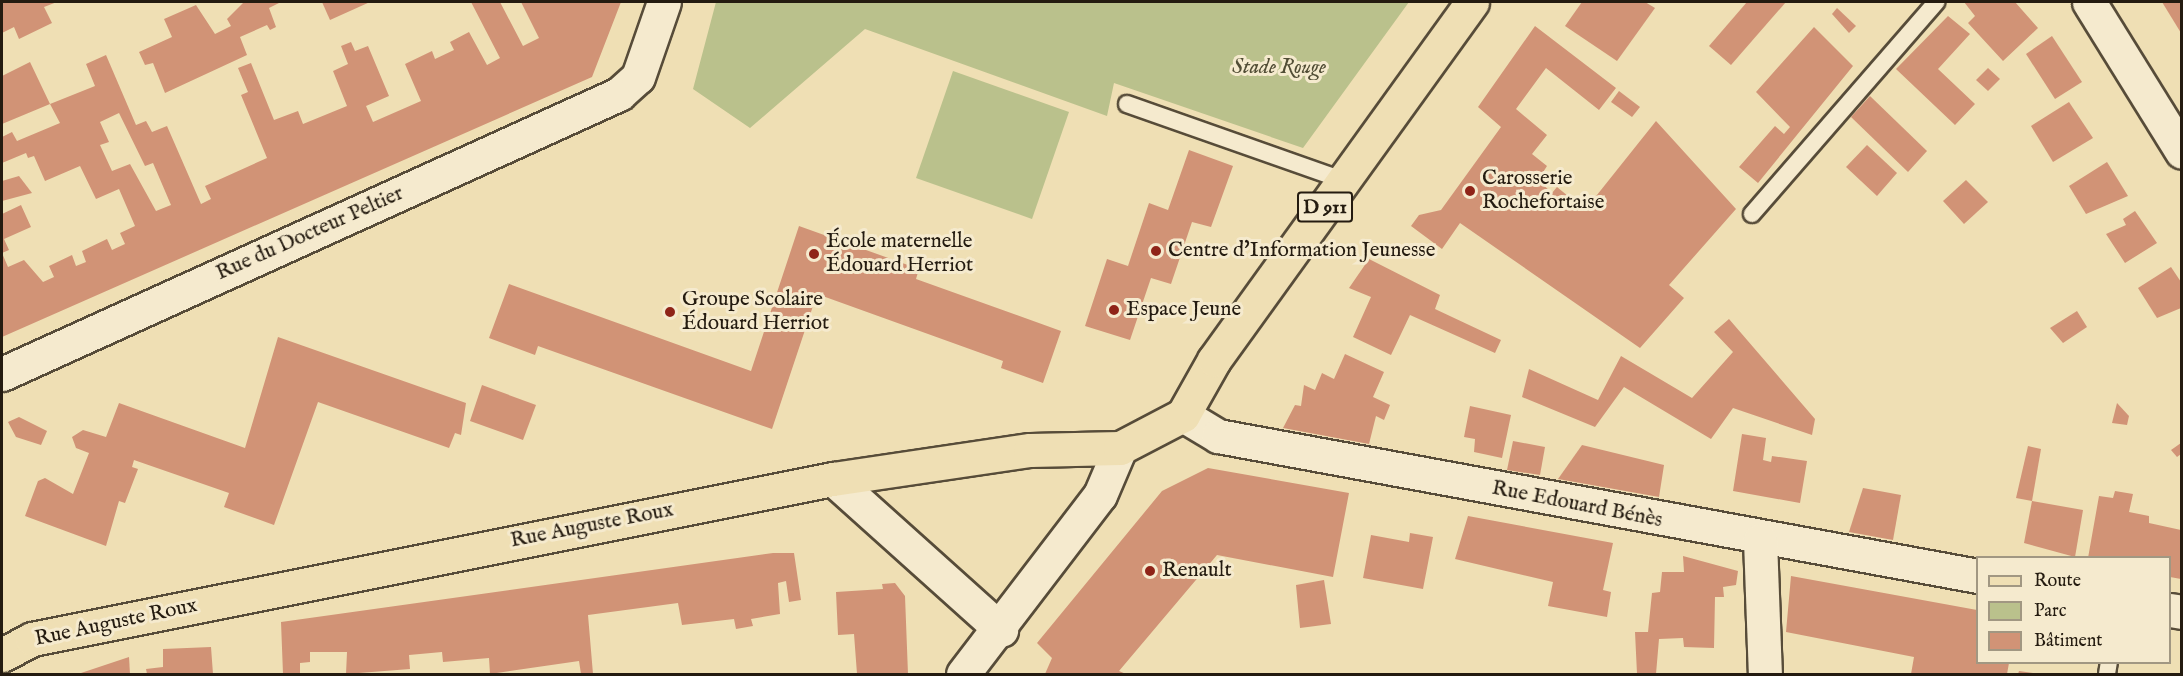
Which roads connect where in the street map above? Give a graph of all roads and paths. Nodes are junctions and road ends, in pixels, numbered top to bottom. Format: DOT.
graph roads {
  1 [pos="664,2"];
  2 [pos="1472,2"];
  3 [pos="1936,2"];
  4 [pos="2089,2"];
  5 [pos="1127,104"];
  6 [pos="2181,152"];
  7 [pos="1343,180"];
  8 [pos="1752,214"];
  9 [pos="2,374"];
  10 [pos="1183,415"];
  11 [pos="1120,448"];
  12 [pos="832,479"];
  13 [pos="1760,540"];
  14 [pos="1976,576"];
  15 [pos="1001,630"];
  16 [pos="2,655"];
  17 [pos="963,675"];
  18 [pos="1765,675"];
  1 -- 9 [label="street, Rue du Docteur Peltier"];
  2 -- 7 [label="main road, D 911"];
  3 -- 8 [label="lane"];
  4 -- 6 [label="street"];
  5 -- 7 [label="lane"];
  7 -- 10 [label="main road, D 911"];
  10 -- 11 [label="main road, Rue Auguste Roux"];
  10 -- 13 [label="street, Rue Edouard Bénès"];
  11 -- 12 [label="main road, Rue Auguste Roux"];
  11 -- 15 [label="street"];
  12 -- 15 [label="street"];
  12 -- 16 [label="main road, Rue Auguste Roux"];
  13 -- 14 [label="street, Rue Edouard Bénès"];
  13 -- 18 [label="street"];
  15 -- 17 [label="street"];
}
